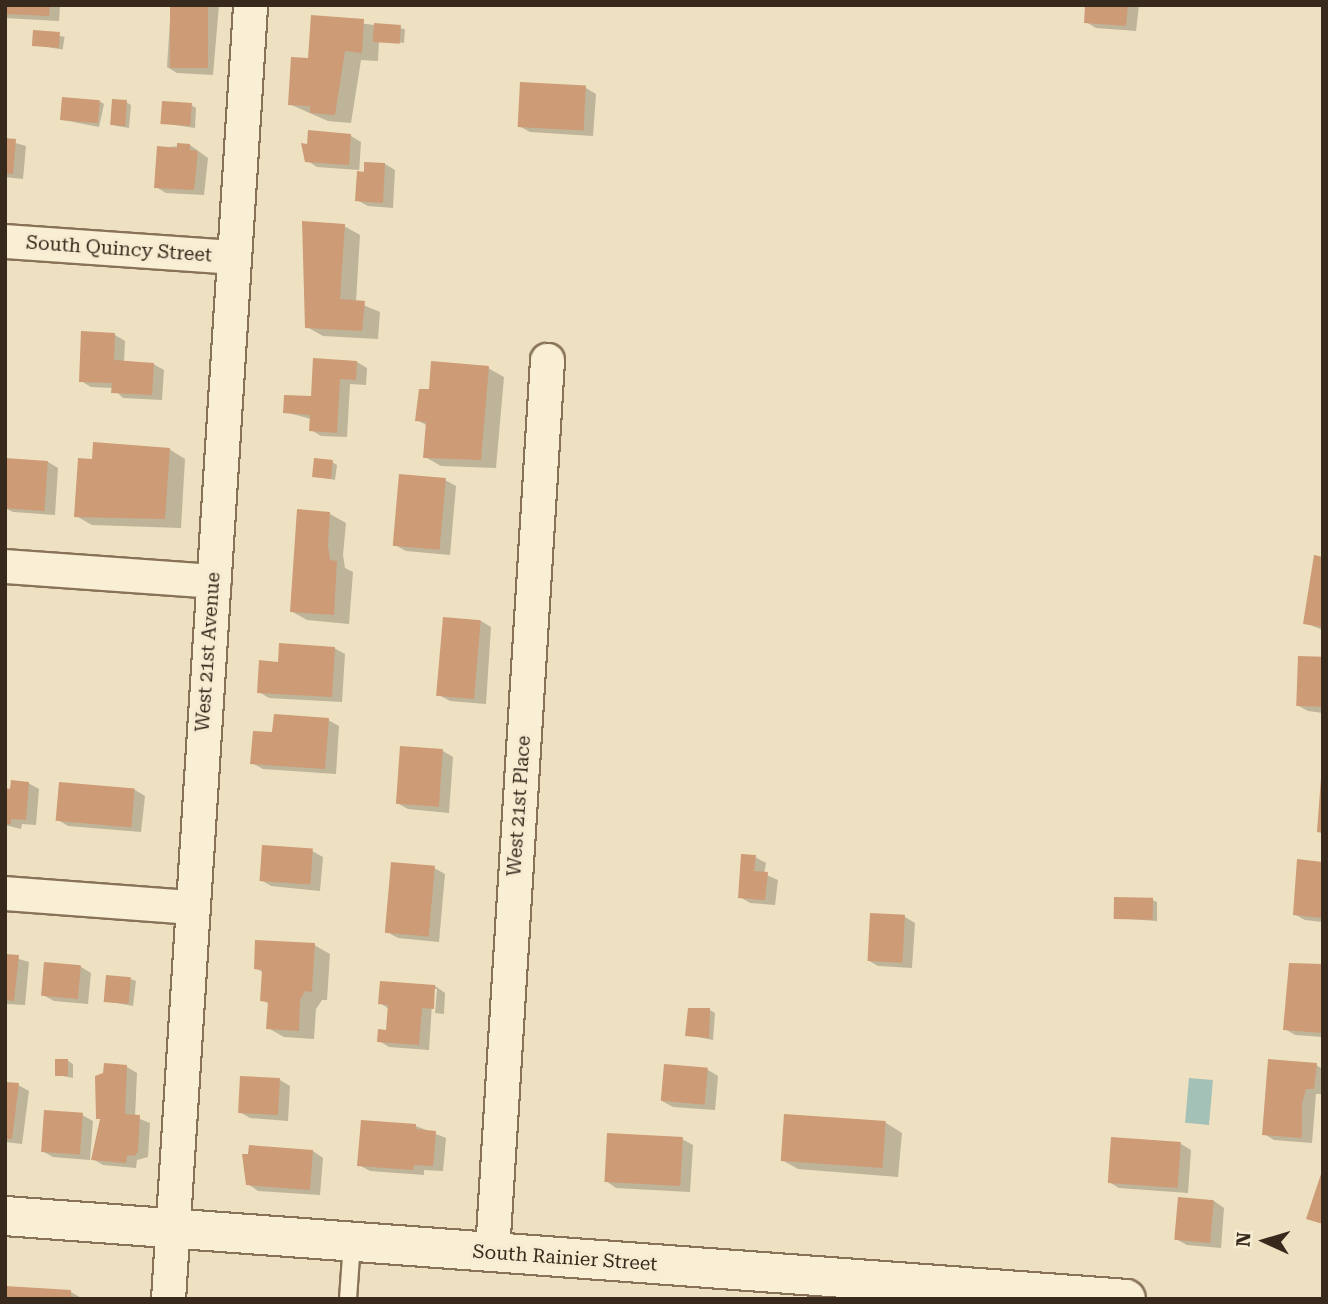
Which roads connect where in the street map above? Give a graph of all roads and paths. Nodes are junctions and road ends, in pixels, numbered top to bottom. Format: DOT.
graph roads {
  1 [pos="250,5"];
  2 [pos="5,241"];
  3 [pos="233,257"];
  4 [pos="547,360"];
  5 [pos="5,566"];
  6 [pos="213,581"];
  7 [pos="5,892"];
  8 [pos="192,907"];
  9 [pos="5,1216"];
  10 [pos="173,1229"];
  11 [pos="352,1242"];
  12 [pos="492,1252"];
  13 [pos="943,1292"];
  14 [pos="168,1299"];
  15 [pos="348,1299"];
  16 [pos="1126,1299"];
  1 -- 3 [label="street, West 21st Avenue"];
  2 -- 3 [label="street, South Quincy Street"];
  3 -- 6 [label="street, West 21st Avenue"];
  4 -- 12 [label="street, West 21st Place"];
  5 -- 6 [label="street"];
  6 -- 8 [label="street, West 21st Avenue"];
  7 -- 8 [label="street"];
  8 -- 10 [label="street, West 21st Avenue"];
  9 -- 10 [label="street, South Rainier Street"];
  10 -- 11 [label="street, South Rainier Street"];
  10 -- 14 [label="street, West 21st Avenue"];
  11 -- 12 [label="street, South Rainier Street"];
  11 -- 15 [label="lane"];
  12 -- 13 [label="street, South Rainier Street"];
  13 -- 16 [label="street, South Rainier Street"];
}
